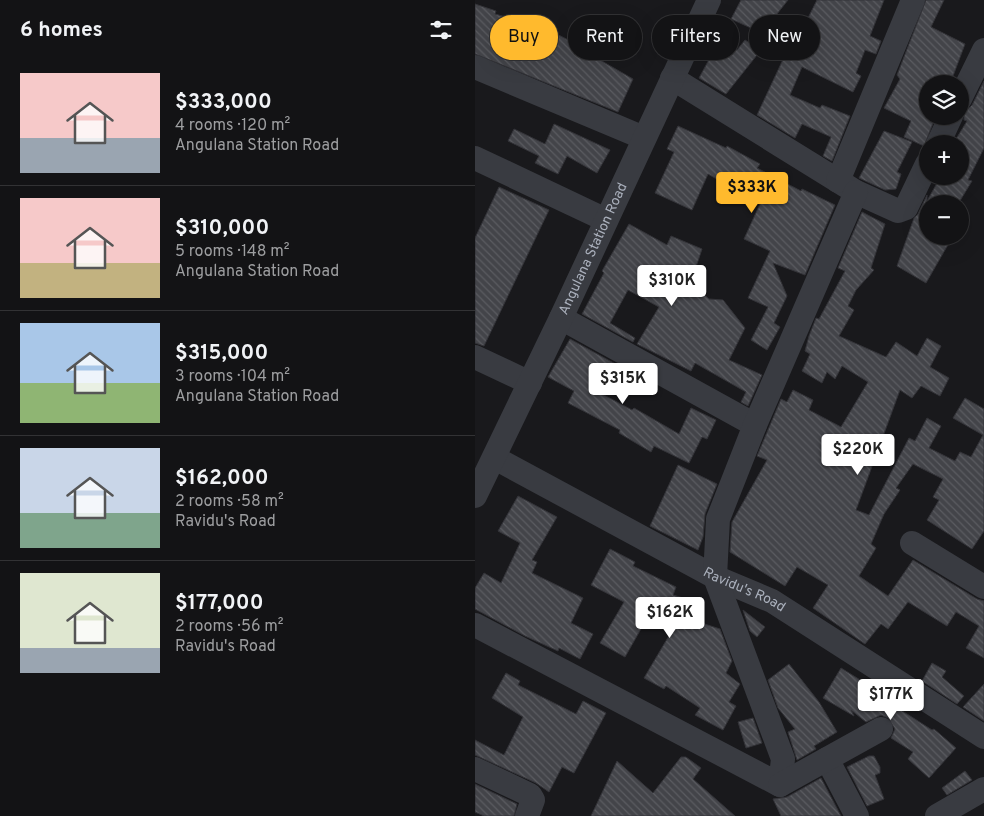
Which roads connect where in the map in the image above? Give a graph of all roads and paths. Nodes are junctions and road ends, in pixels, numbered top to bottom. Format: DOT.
graph roads {
  1 [pos="709,0"];
  2 [pos="913,0"];
  3 [pos="984,50"];
  4 [pos="475,67"];
  5 [pos="672,78"];
  6 [pos="969,81"];
  7 [pos="644,138"];
  8 [pos="475,158"];
  9 [pos="919,179"];
  10 [pos="847,186"];
  11 [pos="606,220"];
  12 [pos="561,318"];
  13 [pos="475,357"];
  14 [pos="530,383"];
  15 [pos="755,425"];
  16 [pos="495,458"];
  17 [pos="475,496"];
  18 [pos="912,543"];
  19 [pos="715,577"];
  20 [pos="984,588"];
  21 [pos="475,625"];
  22 [pos="881,729"];
  23 [pos="984,737"];
  24 [pos="827,759"];
  25 [pos="475,769"];
  26 [pos="780,785"];
  27 [pos="984,789"];
  28 [pos="942,814"];
  29 [pos="527,816"];
  30 [pos="857,816"];
  1 -- 5 [label="street, Angulana Station Road"];
  2 -- 10 [label="street"];
  3 -- 6 [label="street"];
  4 -- 7 [label="street"];
  5 -- 7 [label="street, Angulana Station Road"];
  5 -- 10 [label="street"];
  7 -- 11 [label="street, Angulana Station Road"];
  8 -- 11 [label="street"];
  9 -- 10 [label="street"];
  10 -- 15 [label="street"];
  11 -- 12 [label="street, Angulana Station Road"];
  12 -- 14 [label="street, Angulana Station Road"];
  12 -- 15 [label="street"];
  13 -- 14 [label="street"];
  14 -- 16 [label="street, Angulana Station Road"];
  15 -- 19 [label="street"];
  16 -- 17 [label="street, Angulana Station Road"];
  16 -- 19 [label="street, Ravidu's Road"];
  18 -- 20 [label="street"];
  19 -- 23 [label="street, Ravidu's Road"];
  19 -- 26 [label="street"];
  21 -- 26 [label="street"];
  22 -- 24 [label="street"];
  24 -- 26 [label="street"];
  24 -- 30 [label="street"];
  25 -- 29 [label="street"];
  27 -- 28 [label="street"];
}
